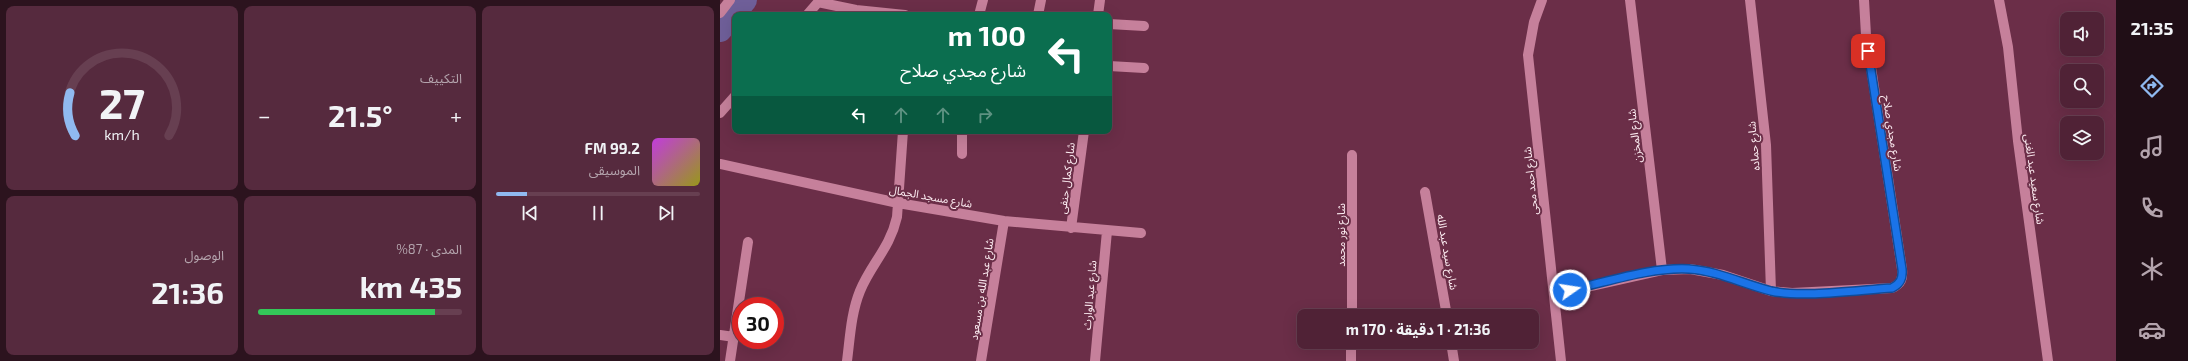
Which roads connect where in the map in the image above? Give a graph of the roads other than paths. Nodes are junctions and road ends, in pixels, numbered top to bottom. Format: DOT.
graph roads {
  1 [pos="730,0"];
  2 [pos="983,0"];
  3 [pos="1041,0"];
  4 [pos="1100,0"];
  5 [pos="1542,0"];
  6 [pos="1630,0"];
  7 [pos="1750,0"];
  8 [pos="1864,0"];
  9 [pos="1999,0"];
  10 [pos="819,1"];
  11 [pos="810,12"];
  12 [pos="876,12"];
  13 [pos="980,12"];
  14 [pos="1039,12"];
  15 [pos="1098,12"];
  16 [pos="720,13"];
  17 [pos="1112,24"];
  18 [pos="1144,26"];
  19 [pos="1112,66"];
  20 [pos="1144,68"];
  21 [pos="732,99"];
  22 [pos="720,113"];
  23 [pos="903,134"];
  24 [pos="962,134"];
  25 [pos="1084,134"];
  26 [pos="962,154"];
  27 [pos="1352,155"];
  28 [pos="720,164"];
  29 [pos="1425,192"];
  30 [pos="898,203"];
  31 [pos="1004,221"];
  32 [pos="1071,228"];
  33 [pos="1107,231"];
  34 [pos="1141,233"];
  35 [pos="748,242"];
  36 [pos="1662,270"];
  37 [pos="1771,291"];
  38 [pos="1555,294"];
  39 [pos="740,297"];
  40 [pos="1352,309"];
  41 [pos="1446,309"];
  42 [pos="720,335"];
  43 [pos="732,337"];
  44 [pos="732,349"];
  45 [pos="1352,349"];
  46 [pos="1452,349"];
  47 [pos="730,361"];
  48 [pos="847,361"];
  49 [pos="981,361"];
  50 [pos="1095,361"];
  51 [pos="1352,361"];
  52 [pos="1454,361"];
  53 [pos="1561,361"];
  54 [pos="2048,361"];
  1 -- 16 [label="street"];
  2 -- 13 [label="street"];
  3 -- 14 [label="street"];
  4 -- 15 [label="street"];
  5 -- 38 [label="street, شارع احمد محى"];
  6 -- 36 [label="street, شارع المخزن"];
  7 -- 37 [label="street, شارع حماده"];
  8 -- 37 [label="street, شارع مجدي صلاح"];
  9 -- 54 [label="street, شارع سعيد عبد الغنى"];
  10 -- 11 [label="street"];
  10 -- 12 [label="street"];
  17 -- 18 [label="street"];
  19 -- 20 [label="street"];
  21 -- 22 [label="street"];
  23 -- 30 [label="street"];
  24 -- 26 [label="street"];
  25 -- 32 [label="street, شارع كمال حنفى"];
  27 -- 40 [label="street, شارع نور محمد"];
  28 -- 30 [label="street, شارع مسجد الجمال"];
  29 -- 41 [label="street, شارع سيد عبد الله"];
  30 -- 31 [label="street, شارع مسجد الجمال"];
  30 -- 48 [label="street"];
  31 -- 32 [label="street, شارع مسجد الجمال"];
  31 -- 49 [label="street, شارع عبد الله بن مسعود"];
  32 -- 33 [label="street, شارع مسجد الجمال"];
  33 -- 34 [label="street, شارع مسجد الجمال"];
  33 -- 50 [label="street, شارع عبد الوارث"];
  35 -- 39 [label="street"];
  36 -- 37 [label="street"];
  36 -- 38 [label="street"];
  38 -- 53 [label="street, شارع احمد محى"];
  42 -- 43 [label="street"];
  44 -- 47 [label="street"];
  45 -- 51 [label="street"];
  46 -- 52 [label="street"];
}
